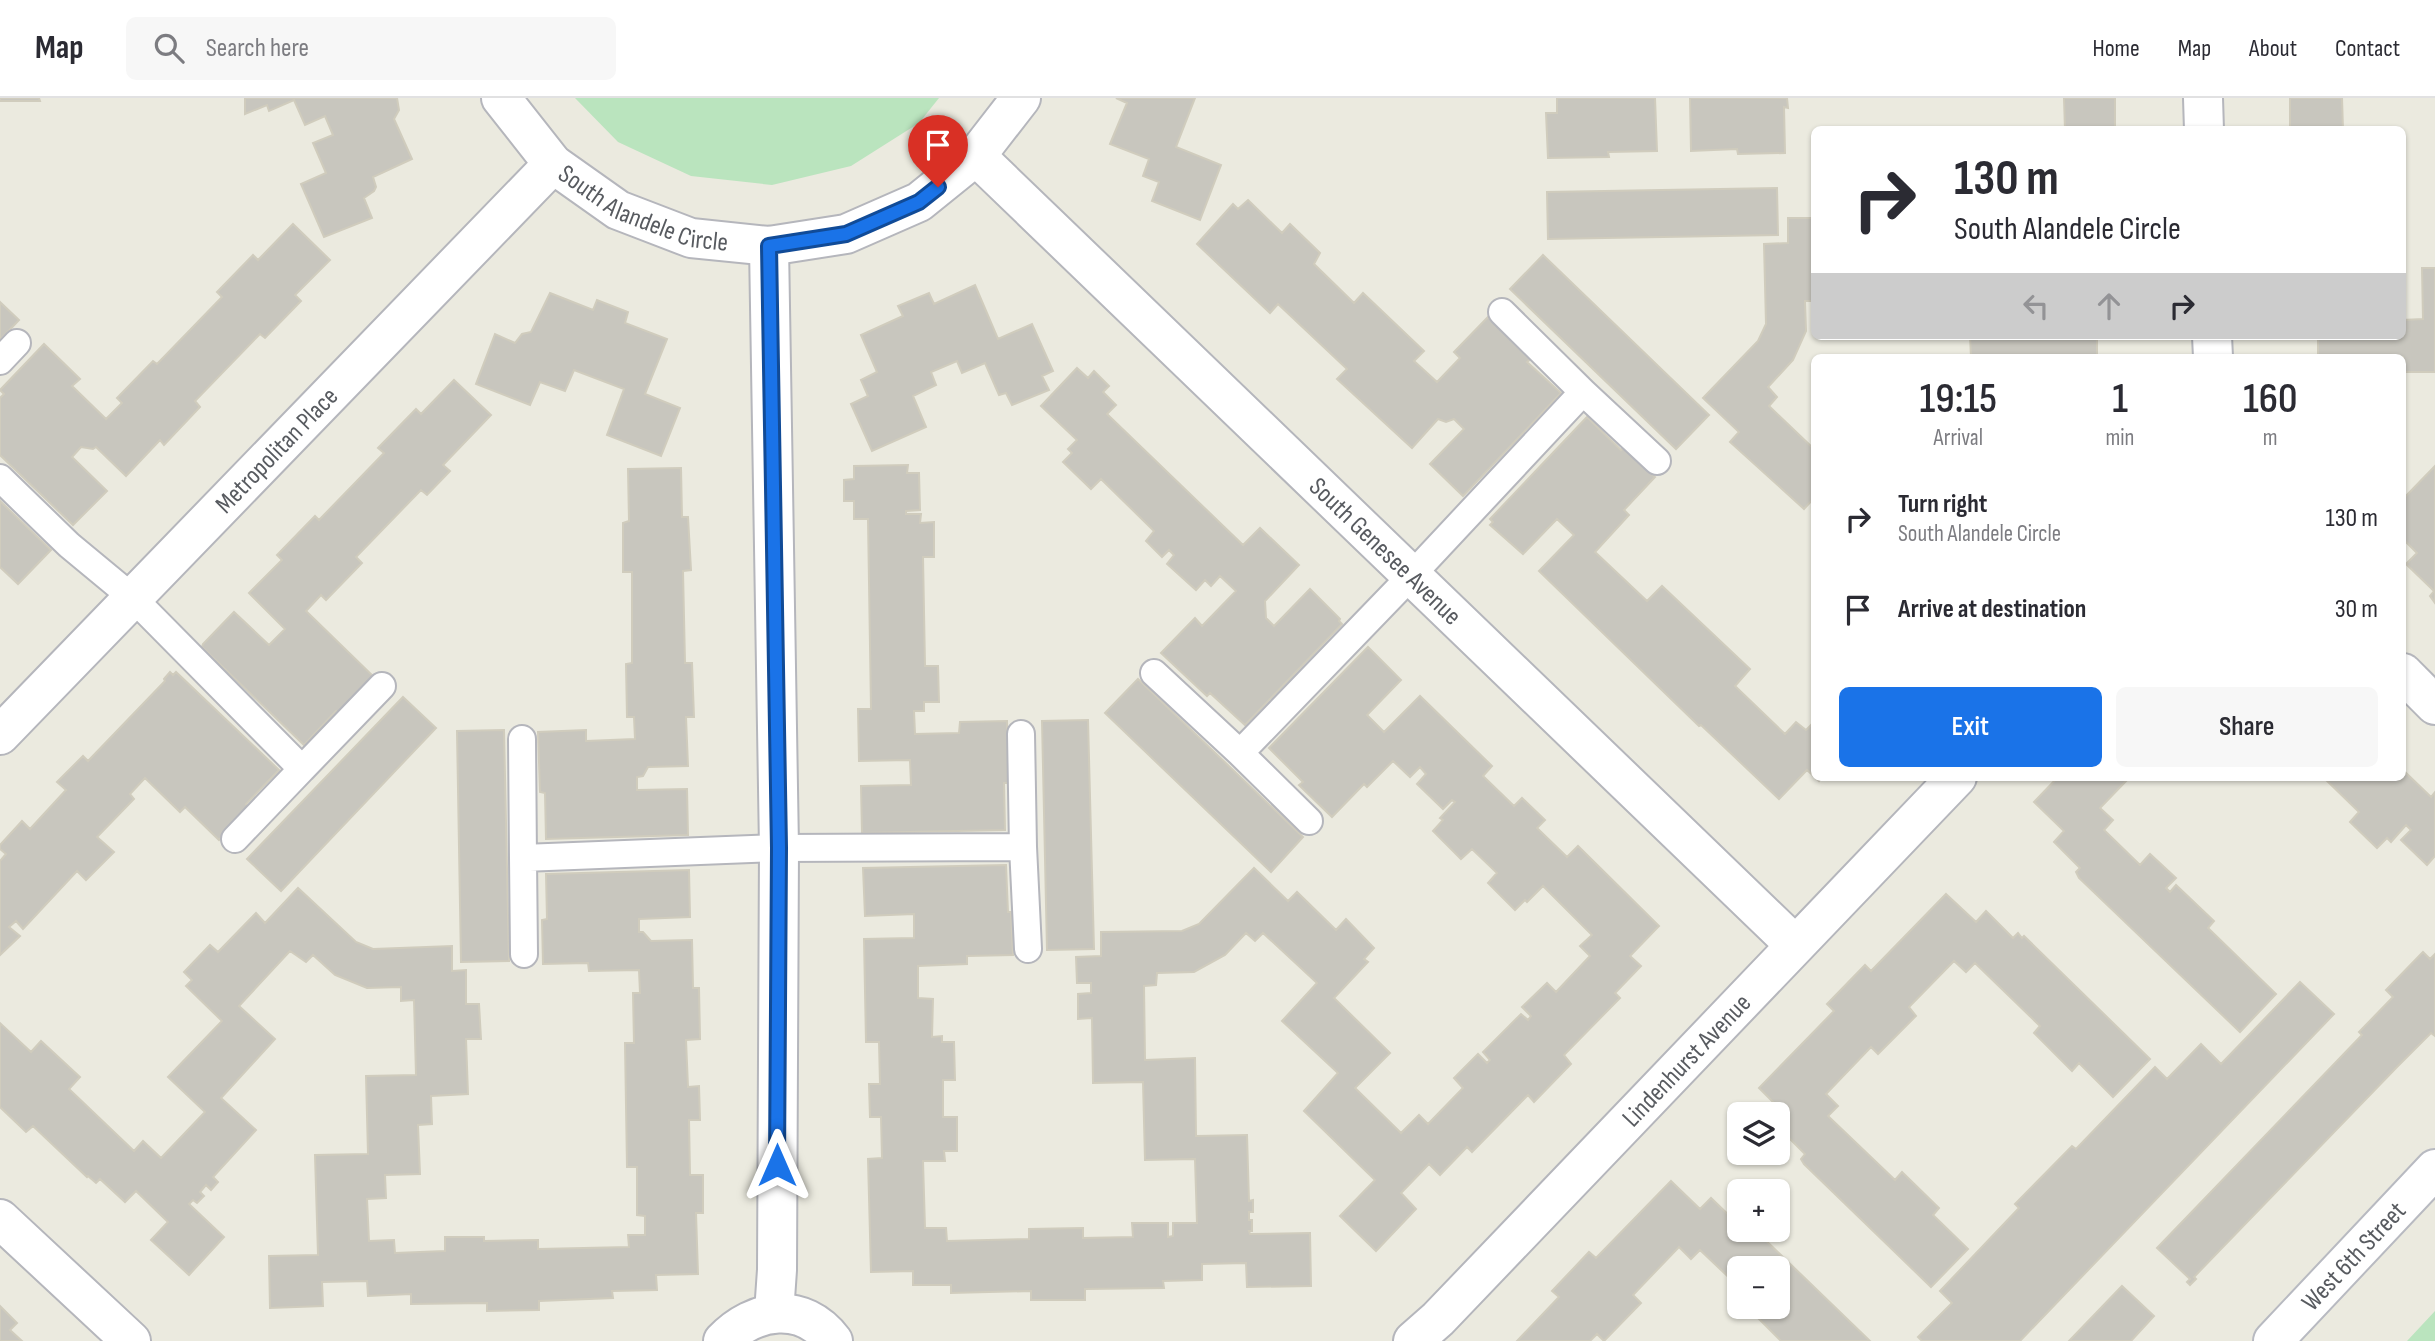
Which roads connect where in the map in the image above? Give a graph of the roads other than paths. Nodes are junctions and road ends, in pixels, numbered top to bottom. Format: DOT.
graph roads {
  1 [pos="502,98"];
  2 [pos="1021,98"];
  3 [pos="2203,98"];
  4 [pos="2204,126"];
  5 [pos="976,156"];
  6 [pos="553,164"];
  7 [pos="769,246"];
  8 [pos="1502,312"];
  9 [pos="1583,391"];
  10 [pos="1657,461"];
  11 [pos="0,478"];
  12 [pos="1410,577"];
  13 [pos="133,598"];
  14 [pos="1154,673"];
  15 [pos="2406,676"];
  16 [pos="382,686"];
  17 [pos="2435,705"];
  18 [pos="1021,734"];
  19 [pos="0,735"];
  20 [pos="522,739"];
  21 [pos="1240,753"];
  22 [pos="302,769"];
  23 [pos="1953,781"];
  24 [pos="1309,821"];
  25 [pos="235,839"];
  26 [pos="1023,847"];
  27 [pos="779,848"];
  28 [pos="523,858"];
  29 [pos="1795,945"];
  30 [pos="1028,949"];
  31 [pos="524,954"];
  32 [pos="2435,1170"];
  33 [pos="0,1219"];
  34 [pos="774,1313"];
  35 [pos="131,1341"];
  36 [pos="723,1341"];
  37 [pos="833,1341"];
  38 [pos="1413,1341"];
  39 [pos="2273,1341"];
  1 -- 6 [label="street, South Alandele Circle"];
  2 -- 5 [label="street, South Alandele Circle"];
  3 -- 4 [label="street"];
  5 -- 7 [label="street, South Alandele Circle"];
  5 -- 12 [label="street, South Genesee Avenue"];
  6 -- 7 [label="street, South Alandele Circle"];
  6 -- 13 [label="street, Metropolitan Place"];
  7 -- 27 [label="street"];
  8 -- 9 [label="lane"];
  9 -- 10 [label="lane"];
  9 -- 12 [label="lane"];
  11 -- 13 [label="lane"];
  12 -- 21 [label="lane"];
  12 -- 29 [label="street, South Genesee Avenue"];
  13 -- 19 [label="street, Metropolitan Place"];
  13 -- 22 [label="lane"];
  14 -- 21 [label="lane"];
  15 -- 17 [label="street"];
  16 -- 22 [label="lane"];
  18 -- 26 [label="lane"];
  20 -- 28 [label="lane"];
  21 -- 24 [label="lane"];
  22 -- 25 [label="lane"];
  23 -- 29 [label="street, Lindenhurst Avenue"];
  26 -- 27 [label="lane"];
  26 -- 30 [label="lane"];
  27 -- 28 [label="lane"];
  27 -- 34 [label="street"];
  28 -- 31 [label="lane"];
  29 -- 38 [label="street, Lindenhurst Avenue"];
  32 -- 39 [label="street, West 6th Street"];
  33 -- 35 [label="street"];
  34 -- 36 [label="street"];
  34 -- 37 [label="street"];
}
